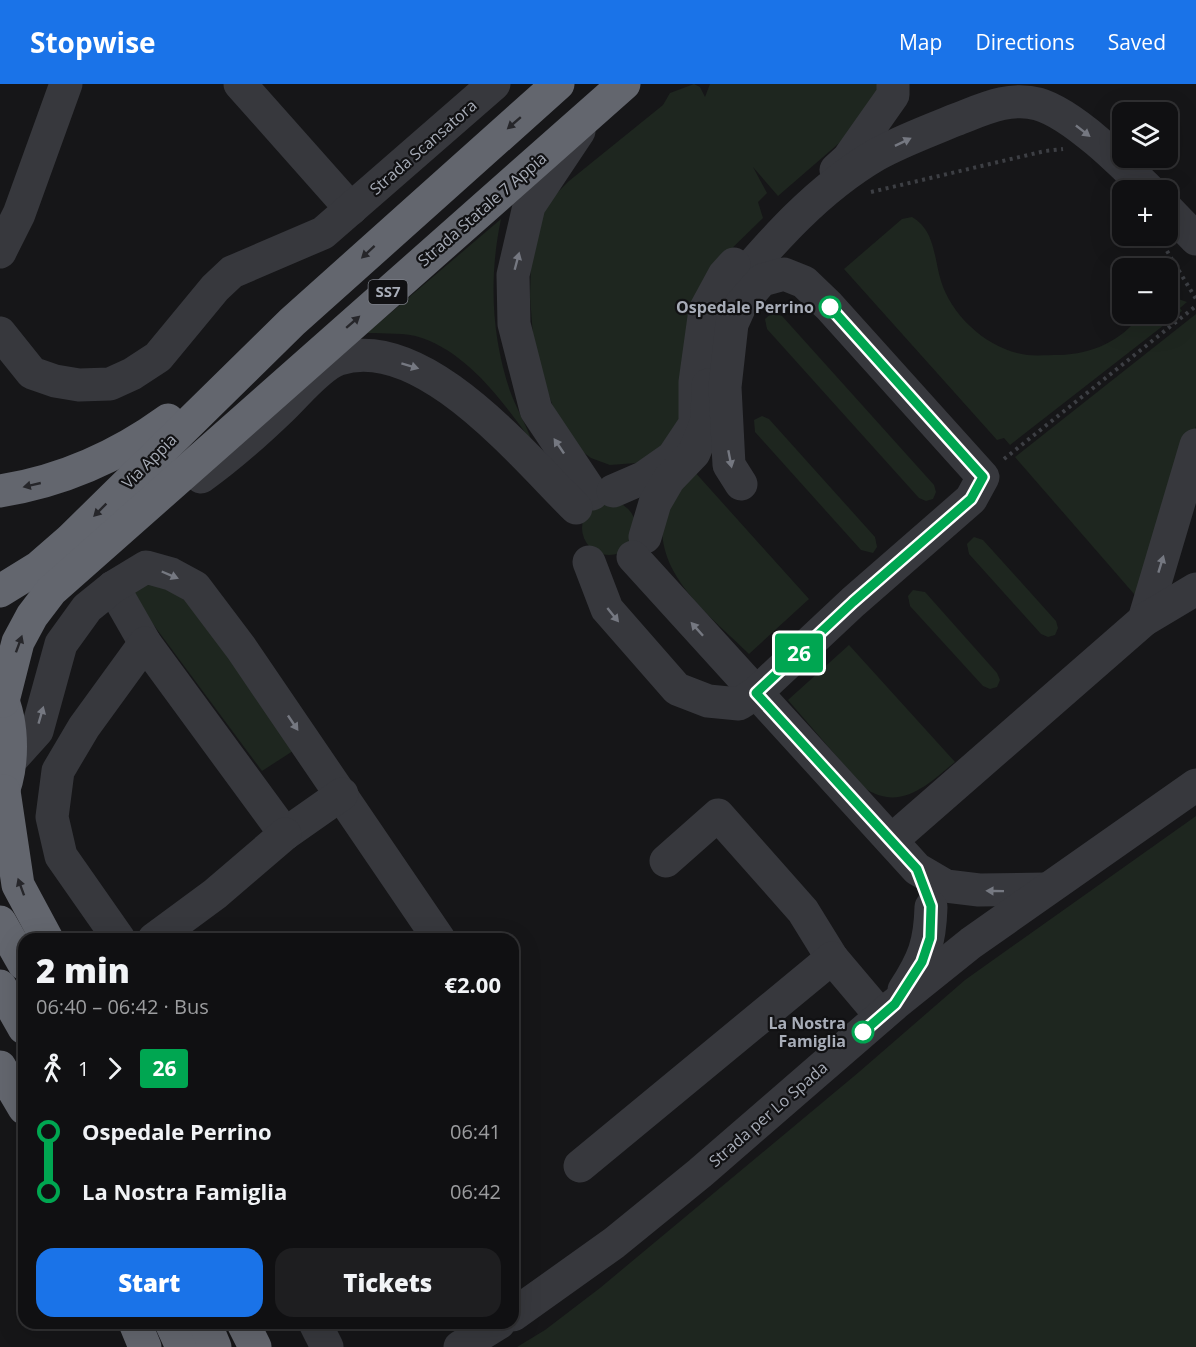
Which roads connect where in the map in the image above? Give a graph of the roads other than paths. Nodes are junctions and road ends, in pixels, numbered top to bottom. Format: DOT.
graph roads {
  1 [pos="66,84"];
  2 [pos="240,84"];
  3 [pos="494,84"];
  4 [pos="558,84"];
  5 [pos="624,84"];
  6 [pos="893,84"];
  7 [pos="593,111"];
  8 [pos="1138,180"];
  9 [pos="351,209"];
  10 [pos="1178,220"];
  11 [pos="1196,239"];
  12 [pos="0,252"];
  13 [pos="292,322"];
  14 [pos="0,333"];
  15 [pos="1196,445"];
  16 [pos="741,484"];
  17 [pos="0,491"];
  18 [pos="594,498"];
  19 [pos="153,501"];
  20 [pos="639,547"];
  21 [pos="589,562"];
  22 [pos="113,587"];
  23 [pos="1196,589"];
  24 [pos="0,591"];
  25 [pos="1144,620"];
  26 [pos="145,643"];
  27 [pos="756,693"];
  28 [pos="2,697"];
  29 [pos="4,784"];
  30 [pos="1196,785"];
  31 [pos="342,794"];
  32 [pos="285,834"];
  33 [pos="892,840"];
  34 [pos="666,861"];
  35 [pos="1046,889"];
  36 [pos="938,896"];
  37 [pos="0,922"];
  38 [pos="44,933"];
  39 [pos="115,933"];
  40 [pos="162,933"];
  41 [pos="435,933"];
  42 [pos="971,943"];
  43 [pos="18,954"];
  44 [pos="832,958"];
  45 [pos="0,986"];
  46 [pos="888,1010"];
  47 [pos="18,1018"];
  48 [pos="0,1067"];
  49 [pos="18,1098"];
  50 [pos="580,1166"];
  51 [pos="519,1311"];
  52 [pos="138,1329"];
  53 [pos="174,1329"];
  54 [pos="207,1329"];
  55 [pos="246,1329"];
  56 [pos="318,1329"];
  57 [pos="489,1329"];
  58 [pos="145,1347"];
  59 [pos="182,1347"];
  60 [pos="215,1347"];
  61 [pos="255,1347"];
  62 [pos="327,1347"];
  63 [pos="460,1347"];
  1 -- 12 [label="street"];
  2 -- 9 [label="street"];
  3 -- 9 [label="street, Strada Scansatora"];
  4 -- 13 [label="highway, SS7, one-way"];
  5 -- 7 [label="highway, Strada Statale 7 Appia / SS7"];
  6 -- 18 [label="street"];
  18 -- 7 [label="street, one-way"];
  19 -- 7 [label="highway, Strada Statale 7 Appia / SS7, one-way"];
  20 -- 8 [label="street, one-way"];
  9 -- 14 [label="street, Strada Scansatora"];
  10 -- 11 [label="street"];
  13 -- 17 [label="highway, one-way"];
  13 -- 24 [label="highway, Via Appia / SS7, one-way"];
  25 -- 15 [label="street, one-way"];
  27 -- 16 [label="street, one-way"];
  19 -- 18 [label="street, one-way"];
  18 -- 20 [label="street"];
  18 -- 21 [label="street"];
  28 -- 19 [label="highway, Strada Statale 7 Appia, one-way"];
  20 -- 21 [label="street"];
  27 -- 20 [label="street, one-way"];
  21 -- 27 [label="street, one-way"];
  22 -- 26 [label="street"];
  29 -- 22 [label="street, one-way"];
  22 -- 31 [label="street, one-way"];
  23 -- 25 [label="street"];
  25 -- 33 [label="street"];
  26 -- 32 [label="street"];
  26 -- 39 [label="street"];
  27 -- 33 [label="street"];
  28 -- 29 [label="highway"];
  38 -- 29 [label="highway, one-way"];
  30 -- 35 [label="street, Strada per Lo Spada"];
  31 -- 32 [label="street"];
  31 -- 41 [label="street"];
  32 -- 40 [label="street"];
  33 -- 36 [label="street"];
  34 -- 44 [label="street"];
  35 -- 36 [label="street, one-way"];
  35 -- 42 [label="street, Strada per Lo Spada"];
  36 -- 42 [label="street"];
  36 -- 46 [label="street"];
  37 -- 43 [label="highway"];
  42 -- 46 [label="street, Strada per Lo Spada"];
  44 -- 46 [label="street"];
  44 -- 50 [label="street"];
  45 -- 47 [label="highway"];
  46 -- 51 [label="street, Strada per Lo Spada"];
  48 -- 49 [label="highway"];
  52 -- 58 [label="highway"];
  53 -- 59 [label="highway"];
  54 -- 60 [label="highway"];
  55 -- 61 [label="highway"];
  56 -- 62 [label="street"];
  57 -- 63 [label="street"];
}
